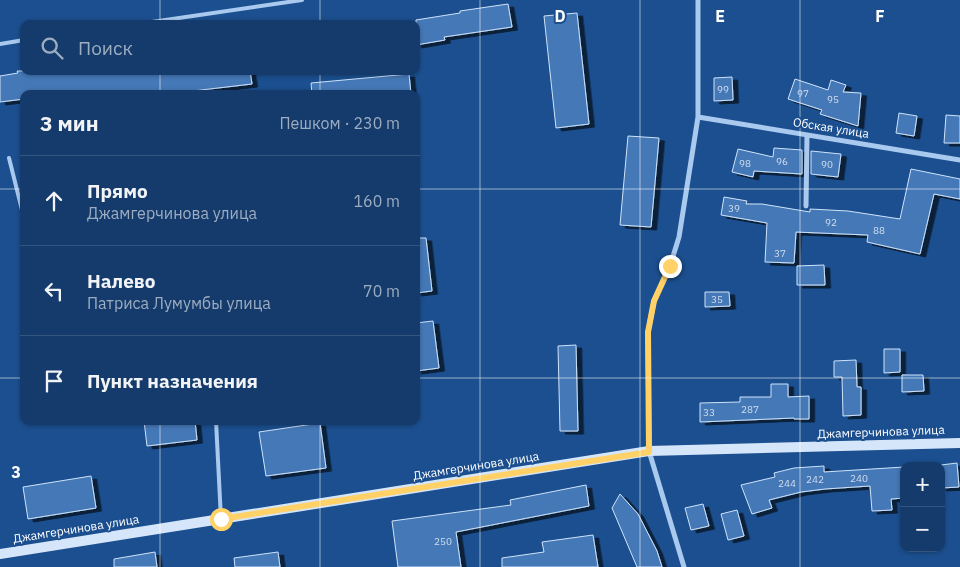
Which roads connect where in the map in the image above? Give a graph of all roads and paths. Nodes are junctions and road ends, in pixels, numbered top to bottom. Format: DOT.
graph roads {
  1 [pos="302,0"];
  2 [pos="698,0"];
  3 [pos="165,20"];
  4 [pos="20,41"];
  5 [pos="0,44"];
  6 [pos="698,117"];
  7 [pos="807,135"];
  8 [pos="10,158"];
  9 [pos="960,160"];
  10 [pos="20,201"];
  11 [pos="806,206"];
  12 [pos="216,425"];
  13 [pos="960,443"];
  14 [pos="649,452"];
  15 [pos="221,519"];
  16 [pos="0,554"];
  17 [pos="684,567"];
  1 -- 3 [label="lane"];
  2 -- 6 [label="street"];
  4 -- 5 [label="lane"];
  6 -- 7 [label="street, Обская улица"];
  6 -- 14 [label="street"];
  7 -- 9 [label="street, Обская улица"];
  7 -- 11 [label="street"];
  8 -- 10 [label="lane"];
  12 -- 15 [label="lane"];
  13 -- 14 [label="street, Джамгерчинова улица"];
  14 -- 15 [label="street, Джамгерчинова улица"];
  14 -- 17 [label="street"];
  15 -- 16 [label="street, Джамгерчинова улица"];
}
